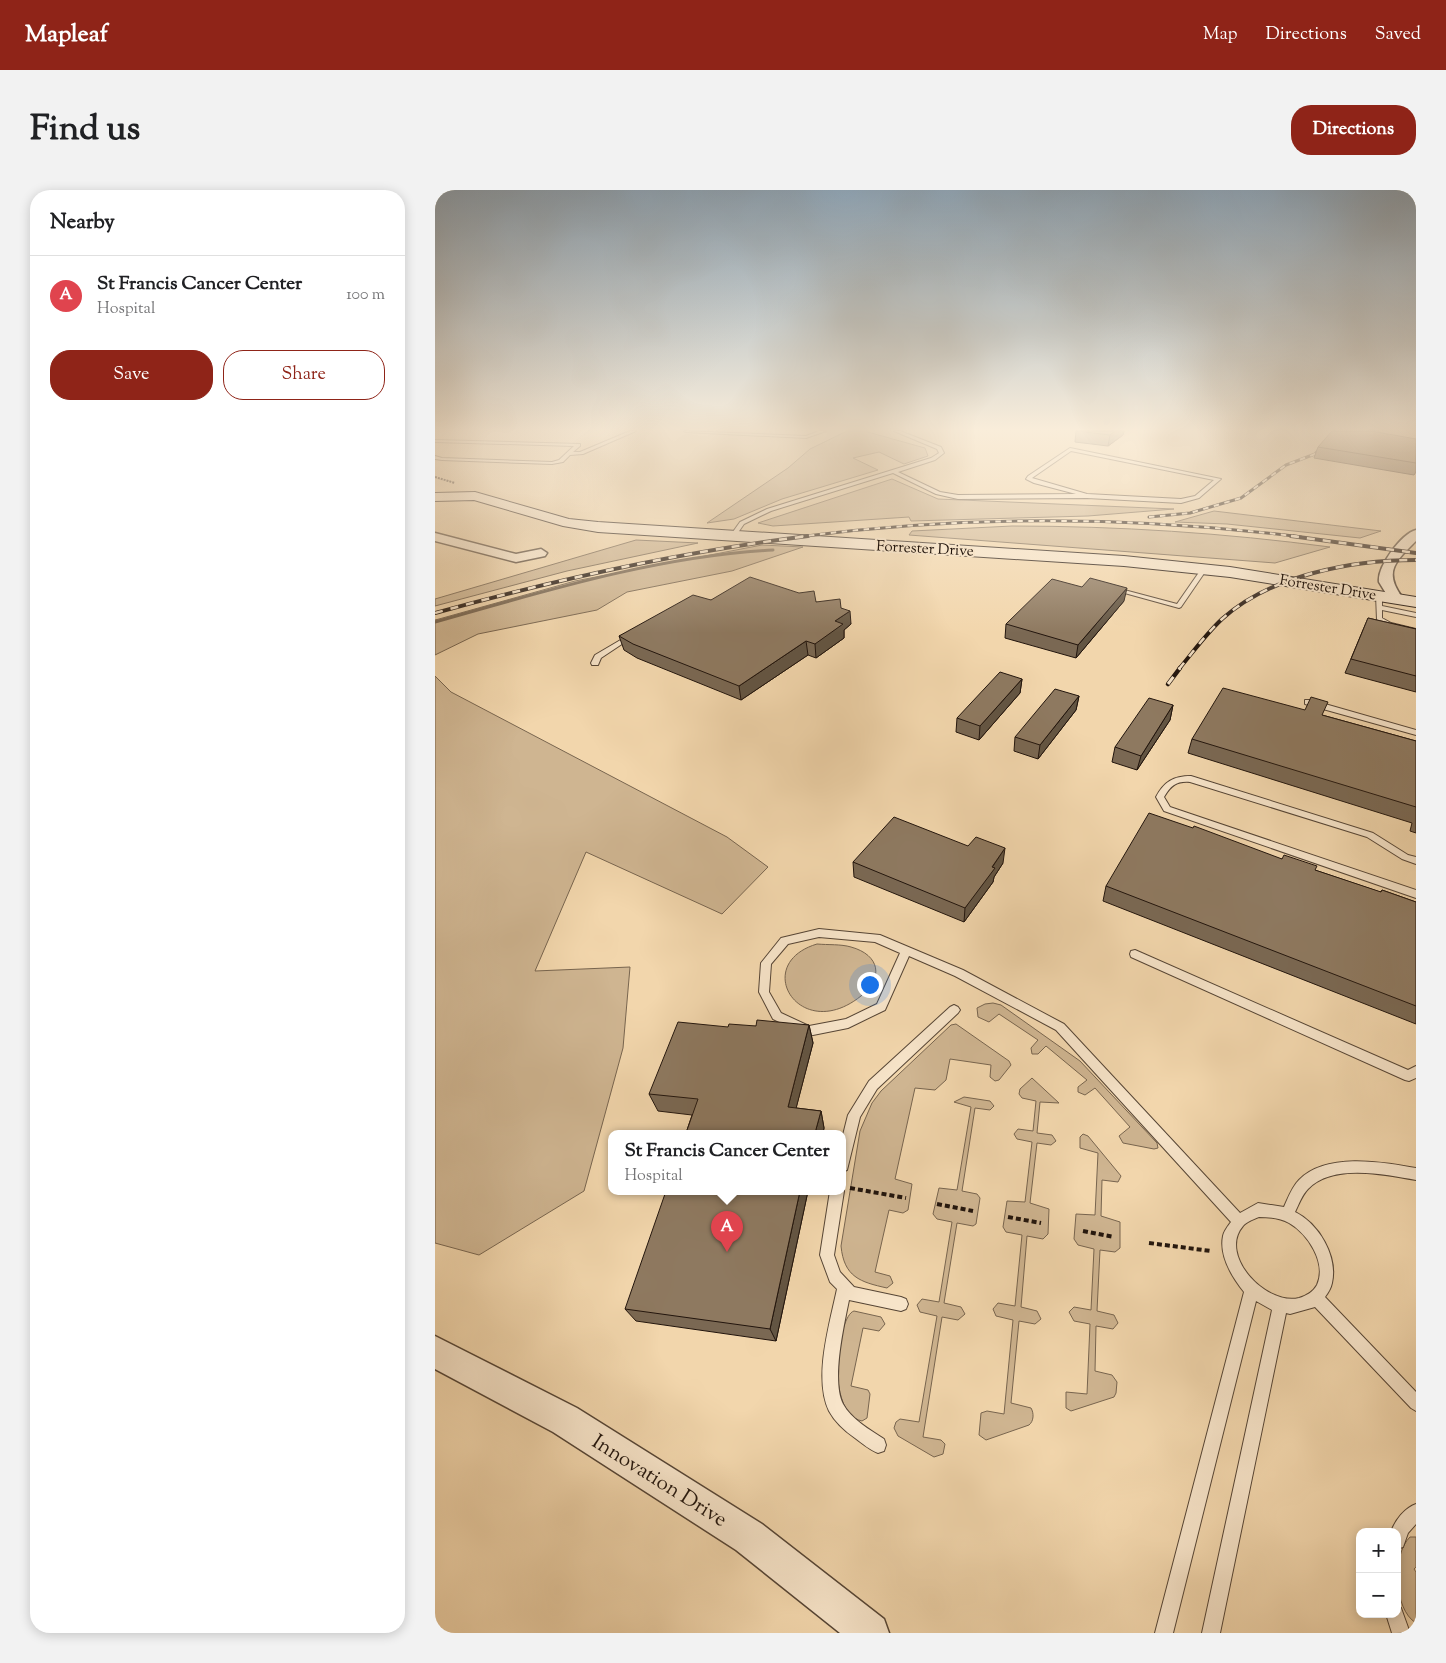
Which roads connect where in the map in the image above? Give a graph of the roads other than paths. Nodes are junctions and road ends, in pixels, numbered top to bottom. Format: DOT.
graph roads {
  1 [pos="483,498"];
  2 [pos="806,498"];
  3 [pos="1131,498"];
  4 [pos="1192,498"];
  5 [pos="1416,534"];
  6 [pos="733,536"];
  7 [pos="435,537"];
  8 [pos="541,553"];
  9 [pos="1204,569"];
  10 [pos="1109,588"];
  11 [pos="1384,600"];
  12 [pos="1416,602"];
  13 [pos="1416,615"];
  14 [pos="1416,631"];
  15 [pos="635,634"];
  16 [pos="595,663"];
  17 [pos="1308,702"];
  18 [pos="1416,733"];
  19 [pos="1416,861"];
  20 [pos="1416,894"];
  21 [pos="906,952"];
  22 [pos="1135,954"];
  23 [pos="954,1010"];
  24 [pos="1416,1071"];
  25 [pos="846,1149"];
  26 [pos="1416,1174"];
  27 [pos="841,1195"];
  28 [pos="1287,1215"];
  29 [pos="1238,1220"];
  30 [pos="844,1287"];
  31 [pos="1252,1290"];
  32 [pos="1315,1298"];
  33 [pos="901,1304"];
  34 [pos="1281,1305"];
  35 [pos="435,1352"];
  36 [pos="1416,1403"];
  37 [pos="878,1445"];
  38 [pos="1416,1512"];
  39 [pos="1401,1528"];
  40 [pos="1396,1618"];
  41 [pos="870,1633"];
  42 [pos="1164,1633"];
  43 [pos="1211,1633"];
  44 [pos="1401,1633"];
  1 -- 6 [label="street, Forrester Drive"];
  2 -- 6 [label="lane"];
  3 -- 4 [label="lane"];
  5 -- 11 [label="street"];
  6 -- 9 [label="street, Forrester Drive"];
  7 -- 8 [label="street"];
  9 -- 10 [label="lane"];
  9 -- 11 [label="street, Forrester Drive"];
  11 -- 12 [label="street, Forrester Drive"];
  11 -- 13 [label="lane"];
  11 -- 14 [label="lane"];
  15 -- 16 [label="lane"];
  17 -- 18 [label="lane"];
  19 -- 20 [label="lane"];
  21 -- 21 [label="lane"];
  21 -- 29 [label="lane"];
  22 -- 24 [label="lane"];
  23 -- 25 [label="lane"];
  26 -- 28 [label="lane"];
  27 -- 30 [label="lane"];
  28 -- 29 [label="lane"];
  28 -- 32 [label="lane"];
  29 -- 31 [label="lane"];
  30 -- 33 [label="lane"];
  30 -- 37 [label="lane"];
  31 -- 34 [label="lane"];
  31 -- 42 [label="lane"];
  32 -- 34 [label="lane"];
  32 -- 36 [label="lane"];
  34 -- 43 [label="lane"];
  35 -- 41 [label="street, Innovation Drive"];
  38 -- 39 [label="lane"];
  40 -- 44 [label="lane"];
}
